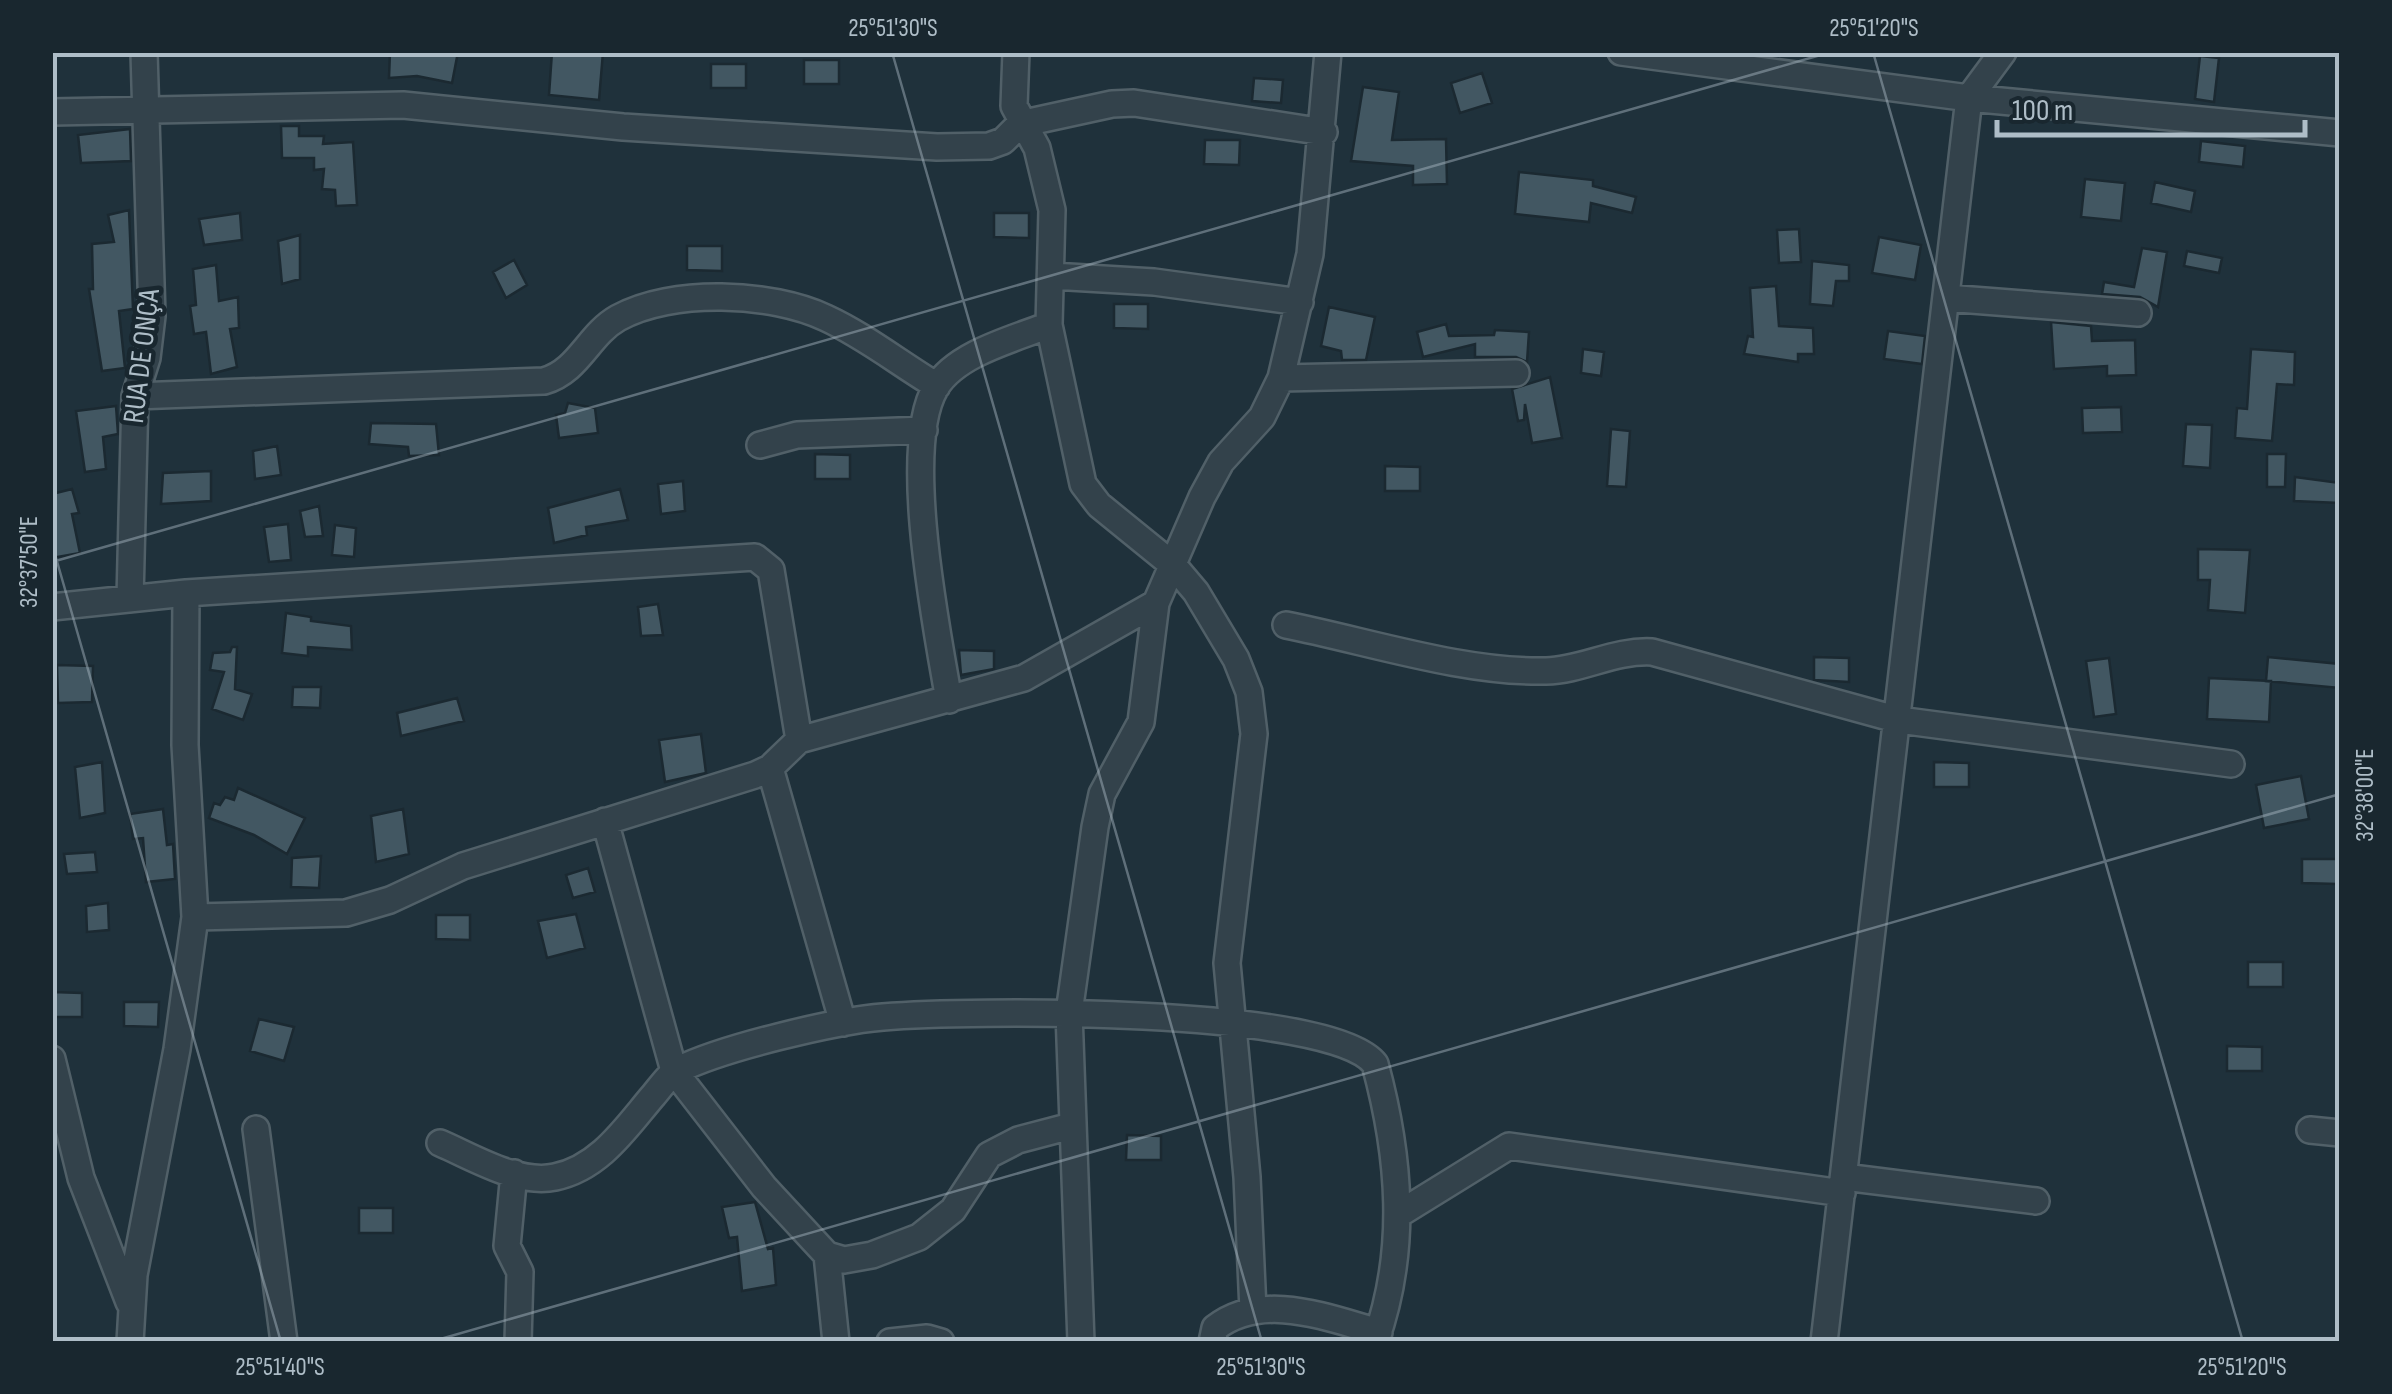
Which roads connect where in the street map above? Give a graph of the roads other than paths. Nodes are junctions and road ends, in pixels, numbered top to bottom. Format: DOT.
graph roads {
  1 [pos="144,52"];
  2 [pos="1016,52"];
  3 [pos="1328,52"];
  4 [pos="1621,52"];
  5 [pos="2003,52"];
  6 [pos="1969,98"];
  7 [pos="147,107"];
  8 [pos="52,112"];
  9 [pos="1020,124"];
  10 [pos="1324,132"];
  11 [pos="2340,133"];
  12 [pos="1052,276"];
  13 [pos="1946,298"];
  14 [pos="1300,302"];
  15 [pos="2138,313"];
  16 [pos="1049,325"];
  17 [pos="1516,373"];
  18 [pos="1281,378"];
  19 [pos="936,386"];
  20 [pos="134,396"];
  21 [pos="924,430"];
  22 [pos="760,445"];
  23 [pos="1174,566"];
  24 [pos="186,593"];
  25 [pos="130,599"];
  26 [pos="1156,604"];
  27 [pos="52,607"];
  28 [pos="1286,624"];
  29 [pos="949,700"];
  30 [pos="1899,720"];
  31 [pos="799,740"];
  32 [pos="2231,764"];
  33 [pos="770,768"];
  34 [pos="605,821"];
  35 [pos="195,917"];
  36 [pos="1069,1014"];
  37 [pos="843,1023"];
  38 [pos="1232,1023"];
  39 [pos="52,1059"];
  40 [pos="674,1072"];
  41 [pos="1071,1126"];
  42 [pos="256,1129"];
  43 [pos="2310,1130"];
  44 [pos="2340,1133"];
  45 [pos="440,1144"];
  46 [pos="514,1173"];
  47 [pos="1843,1185"];
  48 [pos="2036,1201"];
  49 [pos="1399,1214"];
  50 [pos="827,1256"];
  51 [pos="131,1306"];
  52 [pos="1253,1310"];
  53 [pos="1377,1337"];
  54 [pos="130,1342"];
  55 [pos="284,1342"];
  56 [pos="518,1342"];
  57 [pos="836,1342"];
  58 [pos="890,1342"];
  59 [pos="941,1342"];
  60 [pos="1080,1342"];
  61 [pos="1212,1342"];
  62 [pos="1824,1342"];
  1 -- 7 [label="street, RUA DE ONÇA"];
  2 -- 9 [label="street"];
  3 -- 10 [label="street"];
  4 -- 6 [label="street"];
  5 -- 6 [label="street"];
  6 -- 11 [label="street"];
  6 -- 13 [label="street"];
  7 -- 8 [label="street"];
  7 -- 9 [label="street"];
  7 -- 20 [label="street, RUA DE ONÇA"];
  9 -- 10 [label="street"];
  9 -- 12 [label="street"];
  10 -- 14 [label="street"];
  12 -- 14 [label="street"];
  12 -- 16 [label="street"];
  13 -- 15 [label="street"];
  13 -- 30 [label="street"];
  14 -- 18 [label="street"];
  16 -- 19 [label="street"];
  16 -- 23 [label="street"];
  17 -- 18 [label="street"];
  18 -- 23 [label="street"];
  19 -- 20 [label="street"];
  19 -- 21 [label="street"];
  20 -- 25 [label="street, RUA DE ONÇA"];
  21 -- 22 [label="street"];
  21 -- 29 [label="street"];
  23 -- 26 [label="street"];
  23 -- 38 [label="street"];
  24 -- 25 [label="street"];
  24 -- 31 [label="street"];
  24 -- 35 [label="street"];
  25 -- 27 [label="street"];
  26 -- 29 [label="street"];
  26 -- 36 [label="street"];
  28 -- 30 [label="street"];
  29 -- 31 [label="street"];
  30 -- 32 [label="street"];
  30 -- 47 [label="street"];
  31 -- 33 [label="street"];
  33 -- 34 [label="street"];
  33 -- 37 [label="street"];
  34 -- 35 [label="street"];
  34 -- 40 [label="street"];
  35 -- 51 [label="street"];
  36 -- 37 [label="street"];
  36 -- 38 [label="street"];
  36 -- 41 [label="street"];
  37 -- 40 [label="street"];
  38 -- 49 [label="street"];
  38 -- 52 [label="street"];
  39 -- 51 [label="street"];
  40 -- 46 [label="street"];
  40 -- 50 [label="street"];
  41 -- 50 [label="street"];
  41 -- 60 [label="street"];
  42 -- 55 [label="street"];
  43 -- 44 [label="street"];
  45 -- 46 [label="street"];
  46 -- 56 [label="street"];
  47 -- 48 [label="street"];
  47 -- 49 [label="street"];
  47 -- 62 [label="street"];
  49 -- 53 [label="street"];
  50 -- 57 [label="street"];
  51 -- 54 [label="street"];
  52 -- 53 [label="street"];
  52 -- 61 [label="street"];
  58 -- 59 [label="street"];
}
